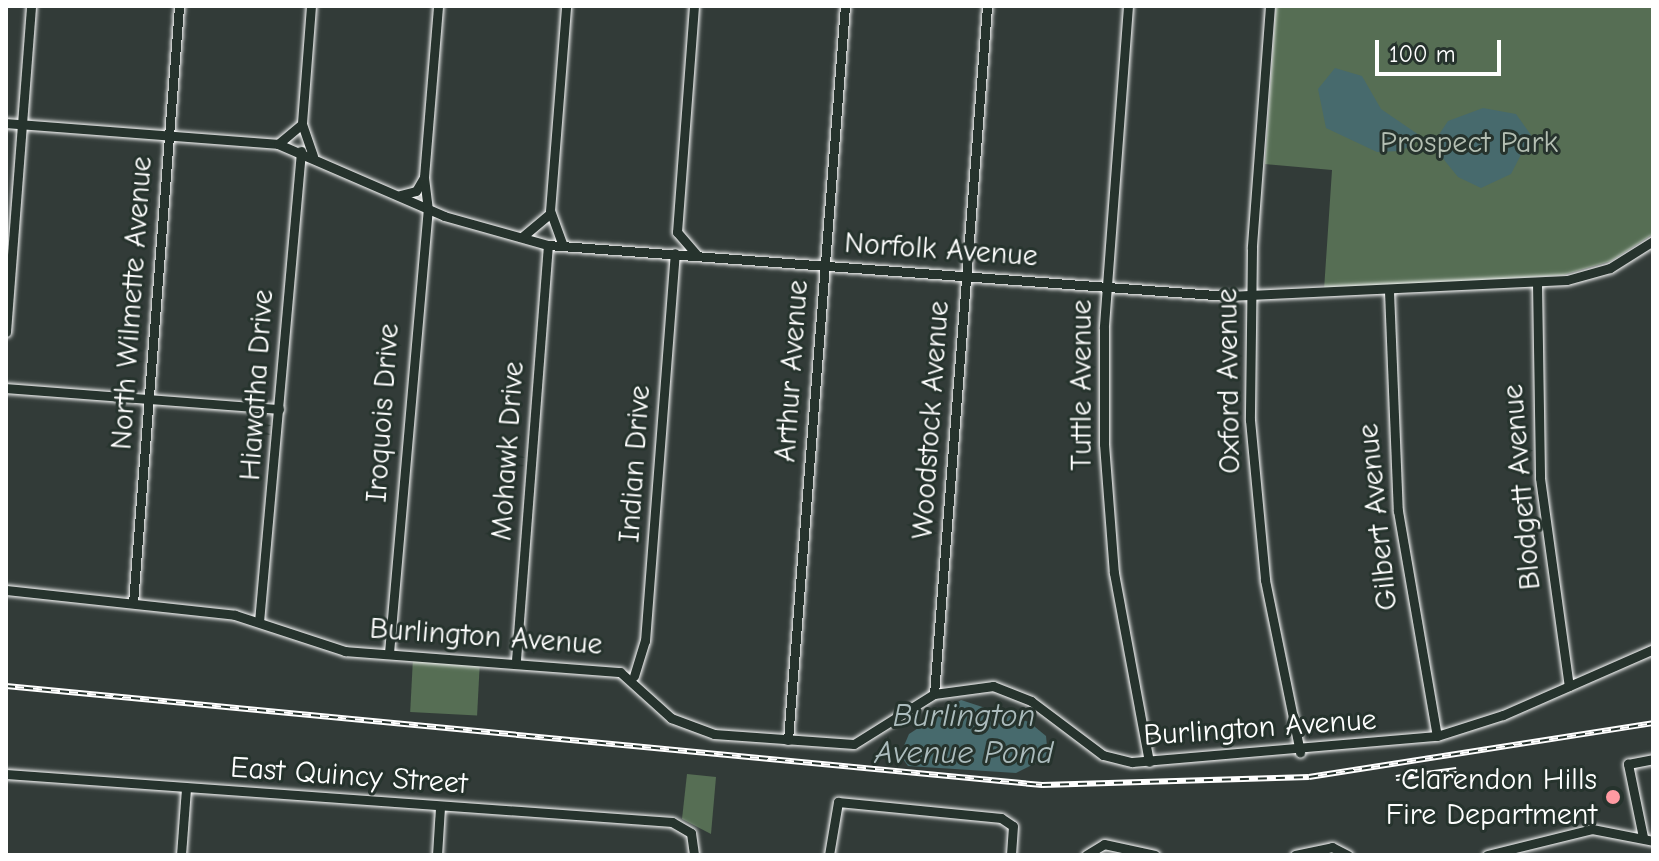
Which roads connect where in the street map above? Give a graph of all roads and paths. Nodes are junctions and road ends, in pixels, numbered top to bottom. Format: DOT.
graph roads {
  1 [pos="31,6"];
  2 [pos="179,6"];
  3 [pos="311,6"];
  4 [pos="438,6"];
  5 [pos="566,6"];
  6 [pos="694,6"];
  7 [pos="845,6"];
  8 [pos="987,6"];
  9 [pos="1128,6"];
  10 [pos="1270,6"];
  11 [pos="6,123"];
  12 [pos="22,124"];
  13 [pos="302,124"];
  14 [pos="169,135"];
  15 [pos="278,144"];
  16 [pos="301,151"];
  17 [pos="314,156"];
  18 [pos="424,177"];
  19 [pos="392,194"];
  20 [pos="428,210"];
  21 [pos="550,211"];
  22 [pos="677,232"];
  23 [pos="518,238"];
  24 [pos="1653,241"];
  25 [pos="548,245"];
  26 [pos="563,246"];
  27 [pos="659,253"];
  28 [pos="675,253"];
  29 [pos="698,255"];
  30 [pos="825,265"];
  31 [pos="966,276"];
  32 [pos="1537,283"];
  33 [pos="1107,287"];
  34 [pos="1389,291"];
  35 [pos="1250,297"];
  36 [pos="6,332"];
  37 [pos="6,388"];
  38 [pos="149,399"];
  39 [pos="279,409"];
  40 [pos="6,590"];
  41 [pos="133,603"];
  42 [pos="259,622"];
  43 [pos="1653,649"];
  44 [pos="389,653"];
  45 [pos="516,660"];
  46 [pos="634,676"];
  47 [pos="1569,686"];
  48 [pos="934,694"];
  49 [pos="1437,736"];
  50 [pos="788,740"];
  51 [pos="1300,752"];
  52 [pos="1653,759"];
  53 [pos="1149,762"];
  54 [pos="6,774"];
  55 [pos="186,788"];
  56 [pos="440,807"];
  57 [pos="1648,839"];
  58 [pos="181,855"];
  59 [pos="437,855"];
  60 [pos="694,855"];
  61 [pos="829,855"];
  62 [pos="1011,855"];
  63 [pos="1086,855"];
  64 [pos="1155,855"];
  65 [pos="1295,855"];
  66 [pos="1348,855"];
  67 [pos="1487,855"];
  1 -- 12 [label="street"];
  2 -- 14 [label="street, North Wilmette Avenue"];
  3 -- 13 [label="street"];
  4 -- 18 [label="street, Iroquois Drive"];
  5 -- 21 [label="street"];
  6 -- 22 [label="street"];
  7 -- 30 [label="street, Arthur Avenue"];
  8 -- 31 [label="street, Woodstock Avenue"];
  9 -- 33 [label="street, Tuttle Avenue"];
  10 -- 35 [label="street, Oxford Avenue"];
  11 -- 12 [label="street, Norfolk Avenue"];
  12 -- 14 [label="street, Norfolk Avenue"];
  12 -- 36 [label="street"];
  13 -- 15 [label="street"];
  13 -- 17 [label="street"];
  14 -- 15 [label="street, Norfolk Avenue"];
  14 -- 38 [label="street, North Wilmette Avenue"];
  15 -- 16 [label="street, Norfolk Avenue"];
  16 -- 17 [label="street, Norfolk Avenue"];
  16 -- 39 [label="street, Hiawatha Drive"];
  17 -- 19 [label="street, Norfolk Avenue"];
  18 -- 19 [label="street"];
  18 -- 20 [label="street, Iroquois Drive"];
  19 -- 20 [label="street, Norfolk Avenue"];
  20 -- 23 [label="street, Norfolk Avenue"];
  20 -- 44 [label="street, Iroquois Drive"];
  21 -- 23 [label="street"];
  21 -- 26 [label="street"];
  22 -- 27 [label="street"];
  22 -- 29 [label="street"];
  23 -- 25 [label="street, Norfolk Avenue"];
  24 -- 32 [label="street, Norfolk Avenue"];
  25 -- 26 [label="street, Norfolk Avenue"];
  25 -- 45 [label="street, Mohawk Drive"];
  26 -- 27 [label="street, Norfolk Avenue"];
  27 -- 28 [label="street, Norfolk Avenue"];
  28 -- 29 [label="street, Norfolk Avenue"];
  28 -- 46 [label="street, Indian Drive"];
  29 -- 30 [label="street, Norfolk Avenue"];
  30 -- 31 [label="street, Norfolk Avenue"];
  30 -- 50 [label="street, Arthur Avenue"];
  31 -- 33 [label="street, Norfolk Avenue"];
  31 -- 48 [label="street, Woodstock Avenue"];
  32 -- 34 [label="street, Norfolk Avenue"];
  32 -- 47 [label="street, Blodgett Avenue"];
  33 -- 35 [label="street, Norfolk Avenue"];
  33 -- 53 [label="street, Tuttle Avenue"];
  34 -- 35 [label="street, Norfolk Avenue"];
  34 -- 49 [label="street, Gilbert Avenue"];
  35 -- 51 [label="street, Oxford Avenue"];
  37 -- 38 [label="street"];
  38 -- 39 [label="street"];
  38 -- 41 [label="street, North Wilmette Avenue"];
  39 -- 42 [label="street, Hiawatha Drive"];
  40 -- 41 [label="street, Burlington Avenue"];
  41 -- 42 [label="street, Burlington Avenue"];
  42 -- 44 [label="street, Burlington Avenue"];
  43 -- 47 [label="street, Burlington Avenue"];
  44 -- 45 [label="street, Burlington Avenue"];
  45 -- 46 [label="street, Burlington Avenue"];
  46 -- 50 [label="street, Burlington Avenue"];
  47 -- 49 [label="street, Burlington Avenue"];
  48 -- 50 [label="street, Burlington Avenue"];
  48 -- 53 [label="street, Burlington Avenue"];
  49 -- 51 [label="street, Burlington Avenue"];
  51 -- 53 [label="street, Burlington Avenue"];
  52 -- 57 [label="street"];
  54 -- 55 [label="street, East Quincy Street"];
  55 -- 56 [label="street, East Quincy Street"];
  55 -- 58 [label="street"];
  56 -- 59 [label="street"];
  56 -- 60 [label="street, East Quincy Street"];
  57 -- 67 [label="street"];
  61 -- 62 [label="street"];
  63 -- 64 [label="street"];
  65 -- 66 [label="street"];
}
